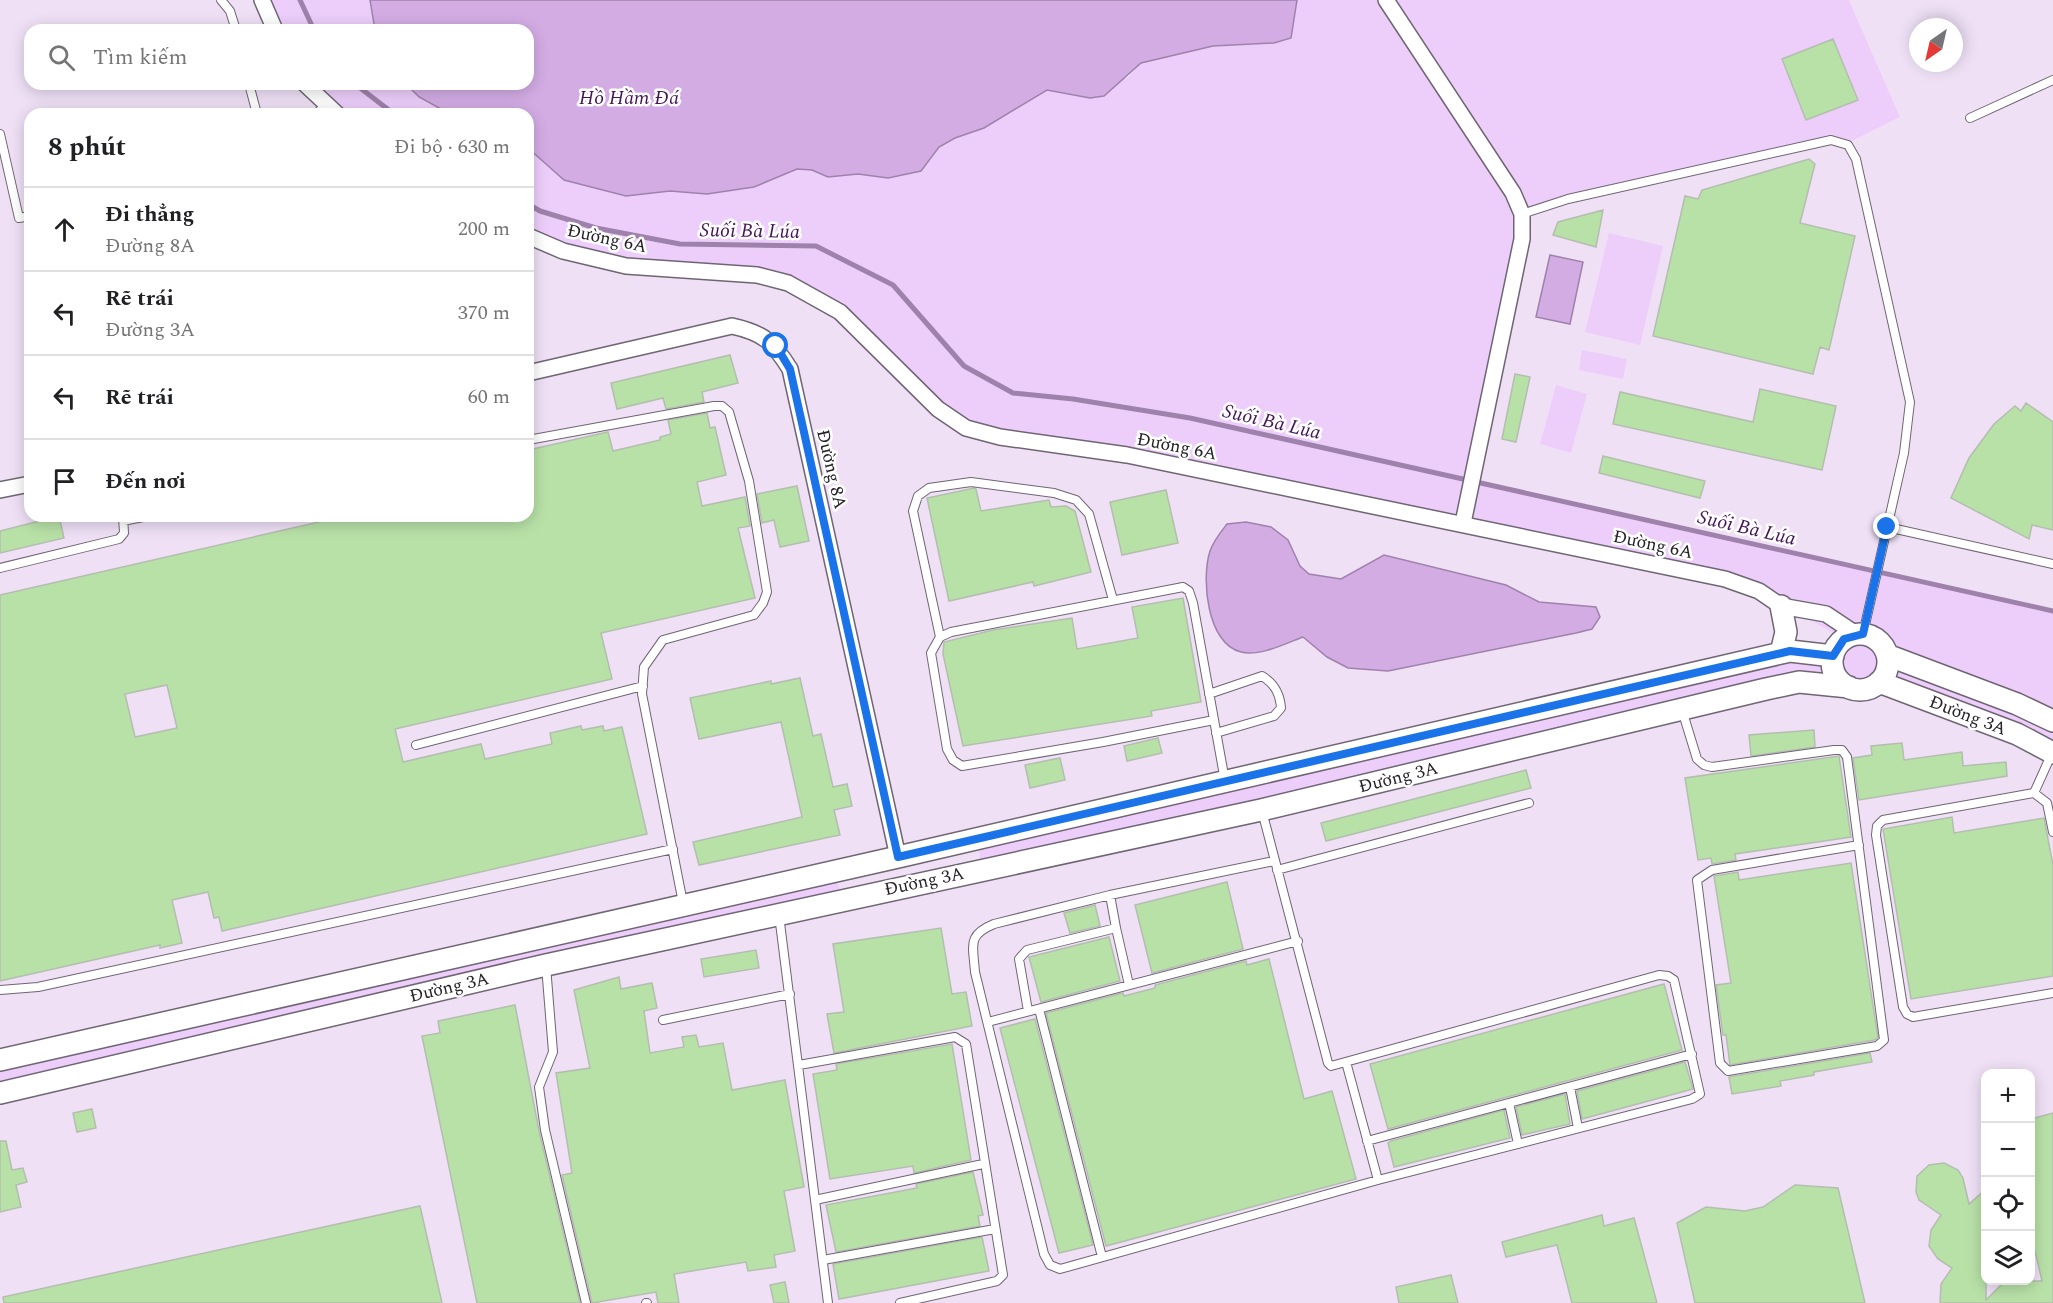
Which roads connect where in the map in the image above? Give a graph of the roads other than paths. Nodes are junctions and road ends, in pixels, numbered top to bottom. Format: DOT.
graph roads {
  1 [pos="221,0"];
  2 [pos="262,0"];
  3 [pos="1386,0"];
  4 [pos="234,24"];
  5 [pos="272,24"];
  6 [pos="2053,80"];
  7 [pos="251,90"];
  8 [pos="310,90"];
  9 [pos="255,108"];
  10 [pos="324,108"];
  11 [pos="1970,118"];
  12 [pos="0,134"];
  13 [pos="1522,214"];
  14 [pos="24,217"];
  15 [pos="534,239"];
  16 [pos="534,372"];
  17 [pos="534,439"];
  18 [pos="24,485"];
  19 [pos="0,490"];
  20 [pos="123,522"];
  21 [pos="1463,523"];
  22 [pos="1887,527"];
  23 [pos="2053,564"];
  24 [pos="0,568"];
  25 [pos="1113,600"];
  26 [pos="1781,606"];
  27 [pos="1860,634"];
  28 [pos="940,637"];
  29 [pos="1782,653"];
  30 [pos="1887,655"];
  31 [pos="1833,656"];
  32 [pos="1879,682"];
  33 [pos="643,686"];
  34 [pos="1849,687"];
  35 [pos="1209,694"];
  36 [pos="1681,708"];
  37 [pos="1214,720"];
  38 [pos="2053,721"];
  39 [pos="1216,733"];
  40 [pos="416,745"];
  41 [pos="2053,753"];
  42 [pos="1225,782"];
  43 [pos="2034,793"];
  44 [pos="1529,803"];
  45 [pos="1261,810"];
  46 [pos="2053,832"];
  47 [pos="1859,845"];
  48 [pos="673,849"];
  49 [pos="898,857"];
  50 [pos="1274,861"];
  51 [pos="1277,870"];
  52 [pos="905,885"];
  53 [pos="1110,895"];
  54 [pos="683,904"];
  55 [pos="779,914"];
  56 [pos="1116,928"];
  57 [pos="1298,941"];
  58 [pos="546,965"];
  59 [pos="1129,985"];
  60 [pos="0,990"];
  61 [pos="2053,993"];
  62 [pos="790,994"];
  63 [pos="1039,1009"];
  64 [pos="1028,1011"];
  65 [pos="663,1020"];
  66 [pos="988,1022"];
  67 [pos="1692,1054"];
  68 [pos="0,1060"];
  69 [pos="1346,1062"];
  70 [pos="799,1065"];
  71 [pos="1570,1087"];
  72 [pos="0,1093"];
  73 [pos="1509,1103"];
  74 [pos="1578,1128"];
  75 [pos="1367,1141"];
  76 [pos="1518,1144"];
  77 [pos="983,1164"];
  78 [pos="1378,1180"];
  79 [pos="815,1200"];
  80 [pos="995,1229"];
  81 [pos="1102,1257"];
  82 [pos="823,1260"];
  83 [pos="586,1303"];
  84 [pos="828,1303"];
  85 [pos="900,1303"];
  1 -- 4 [label="lane"];
  2 -- 5 [label="street"];
  3 -- 13 [label="street"];
  6 -- 11 [label="lane"];
  7 -- 9 [label="lane"];
  8 -- 10 [label="street"];
  12 -- 14 [label="lane"];
  13 -- 21 [label="street"];
  13 -- 22 [label="lane"];
  15 -- 21 [label="street, Đường 6A"];
  16 -- 49 [label="street, Đường 8A"];
  17 -- 33 [label="lane"];
  18 -- 19 [label="street"];
  20 -- 24 [label="lane"];
  21 -- 26 [label="street, Đường 6A"];
  22 -- 23 [label="lane"];
  22 -- 27 [label="lane"];
  25 -- 28 [label="lane"];
  25 -- 28 [label="lane"];
  25 -- 35 [label="lane"];
  26 -- 27 [label="street, Đường 6A"];
  26 -- 29 [label="street"];
  27 -- 30 [label="street"];
  27 -- 31 [label="street"];
  28 -- 37 [label="lane"];
  29 -- 31 [label="street, Đường 3A"];
  29 -- 42 [label="street, Đường 3A"];
  30 -- 32 [label="street"];
  30 -- 38 [label="street, Đường 3A"];
  31 -- 34 [label="street"];
  32 -- 34 [label="street"];
  32 -- 41 [label="street, Đường 3A"];
  33 -- 40 [label="lane"];
  33 -- 48 [label="lane"];
  34 -- 36 [label="street, Đường 3A"];
  35 -- 37 [label="lane"];
  35 -- 39 [label="lane"];
  36 -- 45 [label="street, Đường 3A"];
  36 -- 47 [label="lane"];
  37 -- 39 [label="lane"];
  39 -- 42 [label="lane"];
  41 -- 43 [label="lane"];
  42 -- 49 [label="street, Đường 3A"];
  43 -- 46 [label="lane"];
  43 -- 61 [label="lane"];
  44 -- 51 [label="lane"];
  45 -- 50 [label="lane"];
  45 -- 52 [label="street, Đường 3A"];
  47 -- 47 [label="lane"];
  48 -- 54 [label="lane"];
  48 -- 60 [label="lane"];
  49 -- 52 [label="street"];
  49 -- 54 [label="street, Đường 3A"];
  50 -- 51 [label="lane"];
  50 -- 53 [label="lane"];
  51 -- 57 [label="lane"];
  52 -- 55 [label="street, Đường 3A"];
  53 -- 56 [label="lane"];
  53 -- 66 [label="lane"];
  54 -- 68 [label="street, Đường 3A"];
  55 -- 58 [label="street, Đường 3A"];
  55 -- 62 [label="lane"];
  56 -- 59 [label="lane"];
  56 -- 64 [label="lane"];
  57 -- 59 [label="lane"];
  57 -- 69 [label="lane"];
  58 -- 72 [label="street, Đường 3A"];
  58 -- 83 [label="lane"];
  59 -- 63 [label="lane"];
  62 -- 65 [label="lane"];
  62 -- 70 [label="lane"];
  63 -- 64 [label="lane"];
  63 -- 81 [label="lane"];
  64 -- 66 [label="lane"];
  66 -- 81 [label="lane"];
  67 -- 69 [label="lane"];
  67 -- 71 [label="lane"];
  67 -- 74 [label="lane"];
  69 -- 75 [label="lane"];
  70 -- 77 [label="lane"];
  70 -- 79 [label="lane"];
  71 -- 73 [label="lane"];
  71 -- 74 [label="lane"];
  73 -- 75 [label="lane"];
  73 -- 76 [label="lane"];
  74 -- 76 [label="lane"];
  75 -- 78 [label="lane"];
  76 -- 78 [label="lane"];
  77 -- 79 [label="lane"];
  77 -- 80 [label="lane"];
  78 -- 81 [label="lane"];
  79 -- 82 [label="lane"];
  80 -- 82 [label="lane"];
  80 -- 85 [label="lane"];
  82 -- 84 [label="lane"];
}
